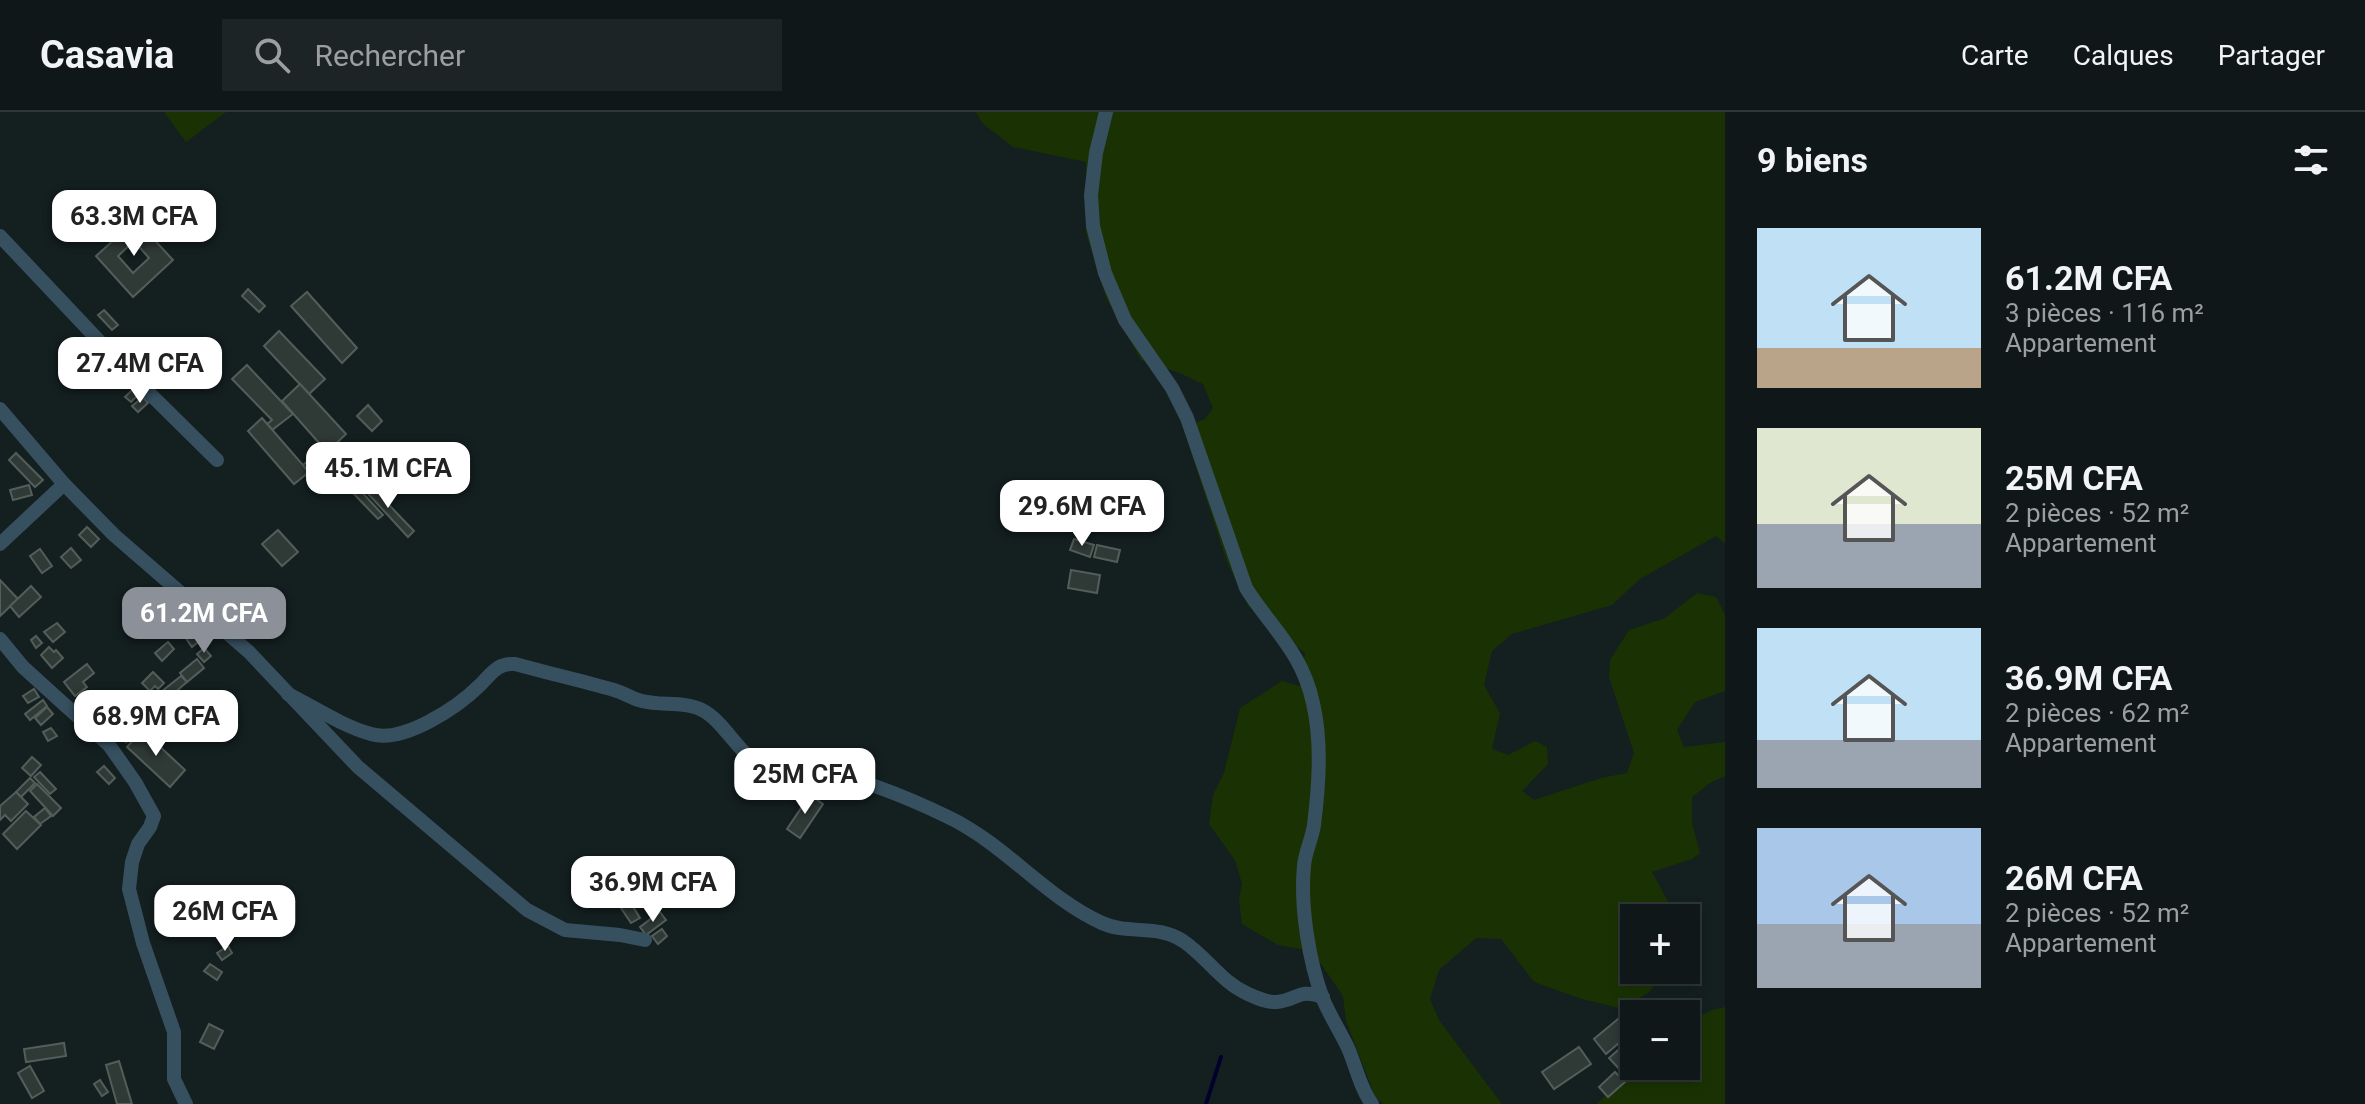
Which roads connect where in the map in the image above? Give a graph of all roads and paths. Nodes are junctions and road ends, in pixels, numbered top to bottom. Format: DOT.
graph roads {
  1 [pos="1106,112"];
  2 [pos="0,236"];
  3 [pos="0,409"];
  4 [pos="217,460"];
  5 [pos="64,484"];
  6 [pos="0,544"];
  7 [pos="0,639"];
  8 [pos="288,694"];
  9 [pos="645,940"];
  10 [pos="1323,997"];
  11 [pos="186,1104"];
  12 [pos="1372,1104"];
  1 -- 10 [label="street"];
  2 -- 4 [label="street"];
  3 -- 5 [label="street"];
  5 -- 6 [label="street"];
  5 -- 8 [label="street"];
  7 -- 11 [label="street"];
  8 -- 9 [label="street"];
  8 -- 10 [label="street"];
  10 -- 12 [label="street"];
}
